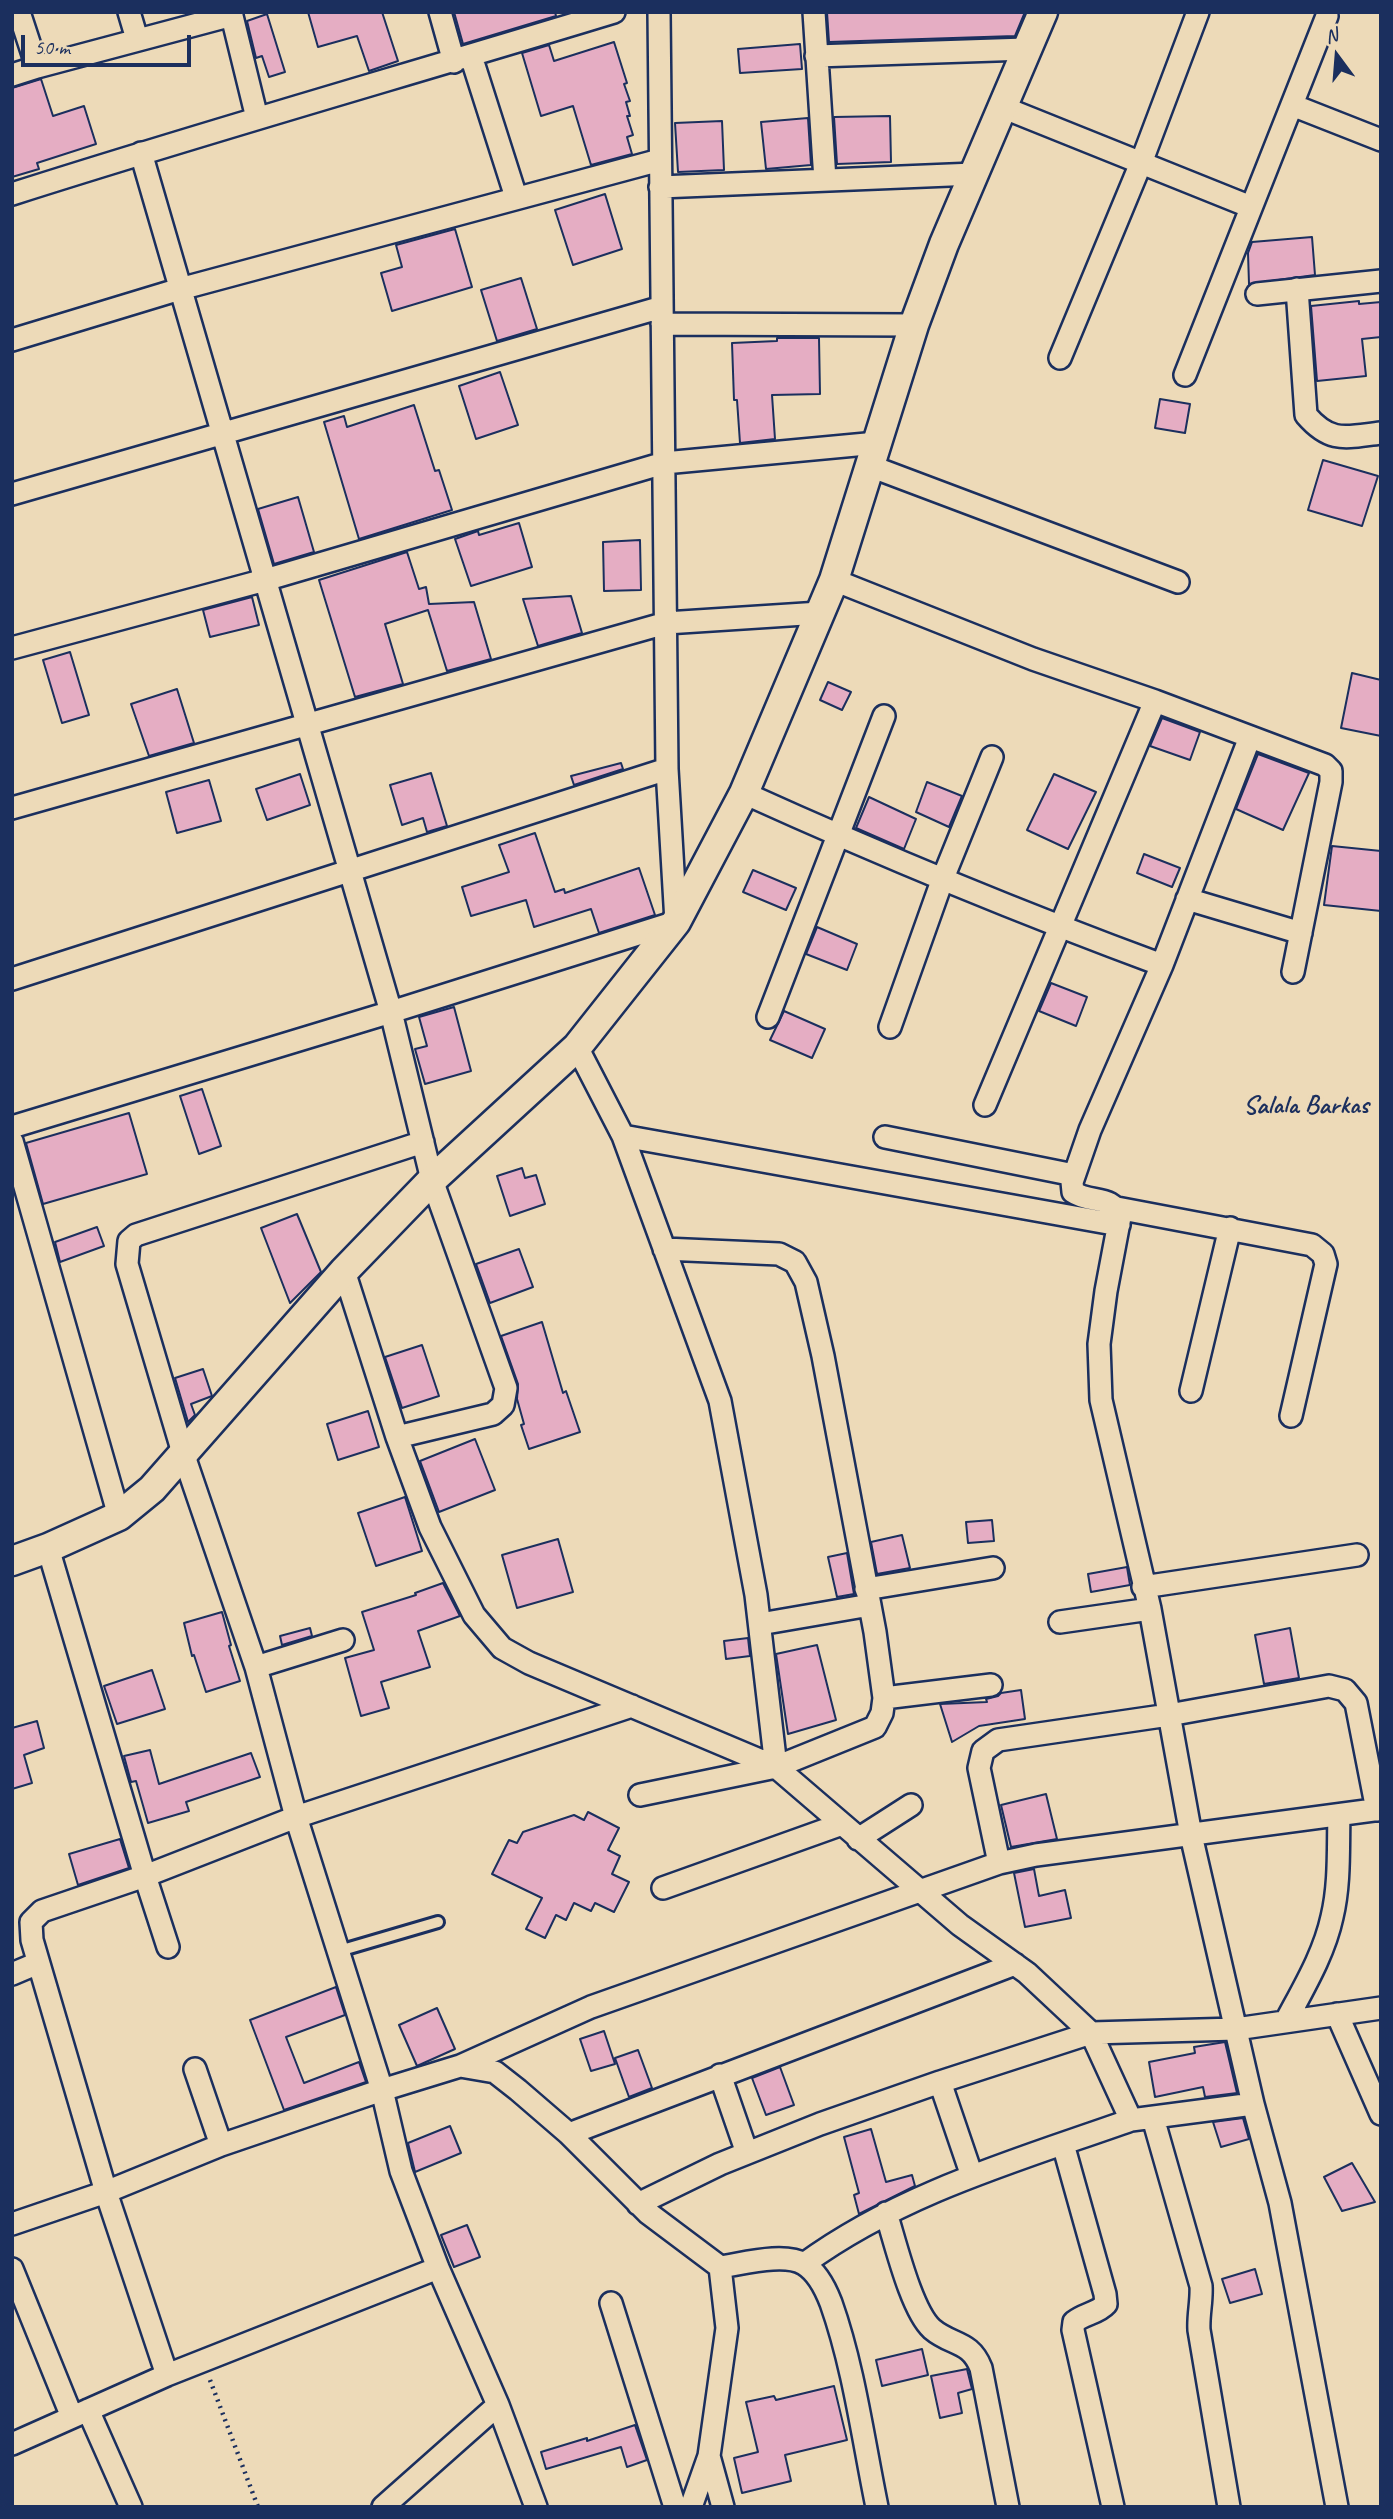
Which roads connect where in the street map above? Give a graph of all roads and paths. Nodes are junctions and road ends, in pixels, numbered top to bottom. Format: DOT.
graph roads {
  1 [pos="19,12"];
  2 [pos="129,12"];
  3 [pos="440,12"];
  4 [pos="614,12"];
  5 [pos="659,12"];
  6 [pos="814,12"];
  7 [pos="1043,12"];
  8 [pos="1198,12"];
  9 [pos="231,13"];
  10 [pos="1327,16"];
  11 [pos="137,40"];
  12 [pos="1026,49"];
  13 [pos="816,56"];
  14 [pos="463,59"];
  15 [pos="37,67"];
  16 [pos="12,75"];
  17 [pos="1292,105"];
  18 [pos="1002,107"];
  19 [pos="257,118"];
  20 [pos="1381,140"];
  21 [pos="141,153"];
  22 [pos="660,160"];
  23 [pos="1141,163"];
  24 [pos="974,174"];
  25 [pos="824,180"];
  26 [pos="660,187"];
  27 [pos="12,194"];
  28 [pos="516,197"];
  29 [pos="1251,207"];
  30 [pos="1381,281"];
  31 [pos="180,289"];
  32 [pos="1297,289"];
  33 [pos="1257,294"];
  34 [pos="662,315"];
  35 [pos="914,325"];
  36 [pos="12,340"];
  37 [pos="1060,358"];
  38 [pos="1185,376"];
  39 [pos="1381,433"];
  40 [pos="222,434"];
  41 [pos="874,455"];
  42 [pos="664,463"];
  43 [pos="12,494"];
  44 [pos="265,580"];
  45 [pos="834,580"];
  46 [pos="1178,582"];
  47 [pos="820,614"];
  48 [pos="666,623"];
  49 [pos="12,648"];
  50 [pos="1155,701"];
  51 [pos="884,716"];
  52 [pos="307,724"];
  53 [pos="1250,737"];
  54 [pos="992,757"];
  55 [pos="667,769"];
  56 [pos="744,793"];
  57 [pos="12,808"];
  58 [pos="839,836"];
  59 [pos="349,870"];
  60 [pos="943,878"];
  61 [pos="1188,899"];
  62 [pos="676,922"];
  63 [pos="1059,927"];
  64 [pos="1301,933"];
  65 [pos="1162,965"];
  66 [pos="1293,972"];
  67 [pos="12,979"];
  68 [pos="391,1012"];
  69 [pos="768,1017"];
  70 [pos="890,1027"];
  71 [pos="577,1047"];
  72 [pos="985,1105"];
  73 [pos="12,1127"];
  74 [pos="623,1136"];
  75 [pos="885,1137"];
  76 [pos="12,1141"];
  77 [pos="423,1142"];
  78 [pos="1074,1174"];
  79 [pos="432,1180"];
  80 [pos="1118,1216"];
  81 [pos="1230,1228"];
  82 [pos="664,1249"];
  83 [pos="344,1270"];
  84 [pos="1191,1391"];
  85 [pos="1291,1416"];
  86 [pos="397,1437"];
  87 [pos="183,1453"];
  88 [pos="120,1516"];
  89 [pos="48,1548"];
  90 [pos="1357,1555"];
  91 [pos="12,1561"];
  92 [pos="993,1568"];
  93 [pos="1143,1587"];
  94 [pos="868,1597"];
  95 [pos="1150,1609"];
  96 [pos="1060,1622"];
  97 [pos="760,1624"];
  98 [pos="343,1640"];
  99 [pos="256,1667"];
  100 [pos="991,1685"];
  101 [pos="884,1698"];
  102 [pos="632,1706"];
  103 [pos="1169,1715"];
  104 [pos="776,1767"];
  105 [pos="640,1795"];
  106 [pos="911,1805"];
  107 [pos="1379,1810"];
  108 [pos="1339,1815"];
  109 [pos="296,1817"];
  110 [pos="842,1824"];
  111 [pos="1191,1835"];
  112 [pos="858,1839"];
  113 [pos="999,1863"];
  114 [pos="145,1875"];
  115 [pos="663,1888"];
  116 [pos="921,1892"];
  117 [pos="438,1922"];
  118 [pos="168,1947"];
  119 [pos="339,1951"];
  120 [pos="38,1963"];
  121 [pos="1014,1964"];
  122 [pos="12,1974"];
  123 [pos="1381,2008"];
  124 [pos="1336,2014"];
  125 [pos="1286,2021"];
  126 [pos="1236,2029"];
  127 [pos="1091,2034"];
  128 [pos="460,2066"];
  129 [pos="195,2069"];
  130 [pos="720,2075"];
  131 [pos="940,2082"];
  132 [pos="382,2090"];
  133 [pos="1253,2104"];
  134 [pos="1381,2114"];
  135 [pos="1153,2118"];
  136 [pos="1130,2120"];
  137 [pos="569,2134"];
  138 [pos="1063,2144"];
  139 [pos="221,2145"];
  140 [pos="747,2153"];
  141 [pos="972,2176"];
  142 [pos="106,2192"];
  143 [pos="638,2204"];
  144 [pos="886,2213"];
  145 [pos="12,2224"];
  146 [pos="804,2264"];
  147 [pos="720,2267"];
  148 [pos="438,2268"];
  149 [pos="12,2269"];
  150 [pos="611,2303"];
  151 [pos="202,2361"];
  152 [pos="167,2375"];
  153 [pos="498,2405"];
  154 [pos="80,2414"];
  155 [pos="12,2444"];
  156 [pos="709,2456"];
  157 [pos="405,2499"];
  158 [pos="131,2507"];
  159 [pos="258,2507"];
  160 [pos="383,2507"];
  161 [pos="536,2507"];
  162 [pos="675,2507"];
  163 [pos="691,2507"];
  164 [pos="723,2507"];
  165 [pos="877,2507"];
  166 [pos="1008,2507"];
  167 [pos="1113,2507"];
  168 [pos="1229,2507"];
  169 [pos="1337,2507"];
  1 -- 15 [label="street"];
  2 -- 11 [label="street"];
  3 -- 14 [label="street"];
  4 -- 14 [label="street"];
  5 -- 22 [label="street"];
  6 -- 13 [label="street"];
  7 -- 12 [label="street"];
  8 -- 23 [label="street"];
  9 -- 11 [label="street"];
  9 -- 19 [label="street"];
  10 -- 17 [label="street"];
  11 -- 15 [label="street"];
  12 -- 13 [label="street"];
  12 -- 18 [label="street"];
  13 -- 25 [label="street"];
  14 -- 19 [label="street"];
  14 -- 28 [label="street"];
  15 -- 16 [label="street"];
  17 -- 20 [label="street"];
  17 -- 29 [label="street"];
  18 -- 23 [label="street"];
  18 -- 24 [label="street"];
  19 -- 21 [label="street"];
  21 -- 27 [label="street"];
  21 -- 31 [label="street"];
  22 -- 26 [label="street"];
  22 -- 28 [label="street"];
  23 -- 29 [label="street"];
  23 -- 37 [label="street"];
  24 -- 25 [label="street"];
  24 -- 35 [label="street"];
  25 -- 26 [label="street"];
  26 -- 34 [label="street"];
  28 -- 31 [label="street"];
  29 -- 38 [label="street"];
  30 -- 32 [label="street"];
  31 -- 36 [label="street"];
  31 -- 40 [label="street"];
  32 -- 33 [label="street"];
  32 -- 39 [label="street"];
  34 -- 35 [label="street"];
  34 -- 40 [label="street"];
  34 -- 42 [label="street"];
  35 -- 41 [label="street"];
  40 -- 43 [label="street"];
  40 -- 44 [label="street"];
  41 -- 42 [label="street"];
  41 -- 45 [label="street"];
  41 -- 46 [label="street"];
  42 -- 44 [label="street"];
  42 -- 48 [label="street"];
  44 -- 49 [label="street"];
  44 -- 52 [label="street"];
  45 -- 47 [label="street"];
  45 -- 50 [label="street"];
  47 -- 48 [label="street"];
  47 -- 56 [label="street"];
  48 -- 52 [label="street"];
  48 -- 55 [label="street"];
  50 -- 53 [label="street"];
  50 -- 63 [label="street"];
  51 -- 58 [label="street"];
  52 -- 57 [label="street"];
  52 -- 59 [label="street"];
  53 -- 61 [label="street"];
  53 -- 64 [label="street"];
  54 -- 60 [label="street"];
  55 -- 59 [label="street"];
  55 -- 62 [label="street"];
  56 -- 58 [label="street"];
  56 -- 62 [label="street"];
  58 -- 60 [label="street"];
  58 -- 69 [label="street"];
  59 -- 67 [label="street"];
  59 -- 68 [label="street"];
  60 -- 63 [label="street"];
  60 -- 70 [label="street"];
  61 -- 64 [label="street"];
  61 -- 65 [label="street"];
  62 -- 68 [label="street"];
  62 -- 71 [label="street"];
  63 -- 65 [label="street"];
  63 -- 72 [label="street"];
  64 -- 66 [label="street"];
  65 -- 78 [label="street"];
  68 -- 73 [label="street"];
  68 -- 77 [label="street"];
  71 -- 74 [label="street"];
  71 -- 79 [label="street"];
  74 -- 80 [label="street"];
  74 -- 82 [label="street"];
  75 -- 78 [label="street"];
  76 -- 88 [label="street"];
  77 -- 79 [label="street"];
  77 -- 87 [label="street"];
  78 -- 80 [label="street"];
  79 -- 83 [label="street"];
  79 -- 86 [label="street"];
  80 -- 81 [label="street"];
  80 -- 93 [label="street"];
  81 -- 84 [label="street"];
  81 -- 85 [label="street"];
  82 -- 94 [label="street"];
  82 -- 97 [label="street"];
  83 -- 86 [label="street"];
  83 -- 87 [label="street"];
  86 -- 102 [label="street"];
  87 -- 88 [label="street"];
  87 -- 99 [label="street"];
  88 -- 89 [label="street"];
  89 -- 91 [label="street"];
  89 -- 114 [label="street"];
  90 -- 93 [label="street"];
  92 -- 94 [label="street"];
  93 -- 95 [label="street"];
  94 -- 97 [label="street"];
  94 -- 101 [label="street"];
  95 -- 96 [label="street"];
  95 -- 103 [label="street"];
  97 -- 104 [label="street"];
  98 -- 99 [label="street"];
  99 -- 109 [label="street"];
  100 -- 101 [label="street"];
  101 -- 104 [label="street"];
  102 -- 104 [label="street"];
  102 -- 109 [label="street"];
  103 -- 107 [label="street"];
  103 -- 111 [label="street"];
  103 -- 113 [label="street"];
  104 -- 105 [label="street"];
  104 -- 110 [label="street"];
  106 -- 112 [label="street"];
  107 -- 108 [label="street"];
  108 -- 111 [label="street"];
  108 -- 125 [label="street"];
  109 -- 114 [label="street"];
  109 -- 119 [label="street"];
  110 -- 112 [label="street"];
  110 -- 115 [label="street"];
  111 -- 113 [label="street"];
  111 -- 126 [label="street"];
  112 -- 116 [label="street"];
  113 -- 116 [label="street"];
  114 -- 118 [label="street"];
  114 -- 120 [label="street"];
  116 -- 121 [label="street"];
  116 -- 128 [label="street"];
  117 -- 119 [label="lane"];
  119 -- 132 [label="street"];
  120 -- 122 [label="street"];
  120 -- 142 [label="street"];
  121 -- 127 [label="street"];
  121 -- 130 [label="street"];
  123 -- 124 [label="street"];
  124 -- 125 [label="street"];
  124 -- 134 [label="street"];
  125 -- 126 [label="street"];
  126 -- 127 [label="street"];
  126 -- 133 [label="street"];
  127 -- 131 [label="street"];
  127 -- 136 [label="street"];
  128 -- 132 [label="street"];
  128 -- 137 [label="street"];
  129 -- 139 [label="street"];
  130 -- 137 [label="street"];
  130 -- 140 [label="street"];
  131 -- 140 [label="street"];
  131 -- 141 [label="street"];
  132 -- 139 [label="street"];
  132 -- 148 [label="street"];
  133 -- 135 [label="street"];
  133 -- 169 [label="street"];
  135 -- 136 [label="street"];
  135 -- 168 [label="street"];
  136 -- 138 [label="street"];
  137 -- 143 [label="street"];
  138 -- 141 [label="street"];
  138 -- 167 [label="street"];
  139 -- 142 [label="street"];
  140 -- 143 [label="street"];
  141 -- 144 [label="street"];
  142 -- 145 [label="street"];
  142 -- 152 [label="street"];
  143 -- 147 [label="street"];
  144 -- 146 [label="street"];
  144 -- 166 [label="street"];
  146 -- 147 [label="street"];
  146 -- 165 [label="street"];
  147 -- 156 [label="street"];
  148 -- 151 [label="street"];
  148 -- 153 [label="street"];
  149 -- 154 [label="street"];
  150 -- 162 [label="street"];
  151 -- 152 [label="street"];
  151 -- 159 [label="path"];
  152 -- 154 [label="street"];
  153 -- 157 [label="street"];
  153 -- 161 [label="street"];
  154 -- 155 [label="street"];
  154 -- 158 [label="street"];
  156 -- 163 [label="street"];
  156 -- 164 [label="street"];
  157 -- 160 [label="street"];
}
